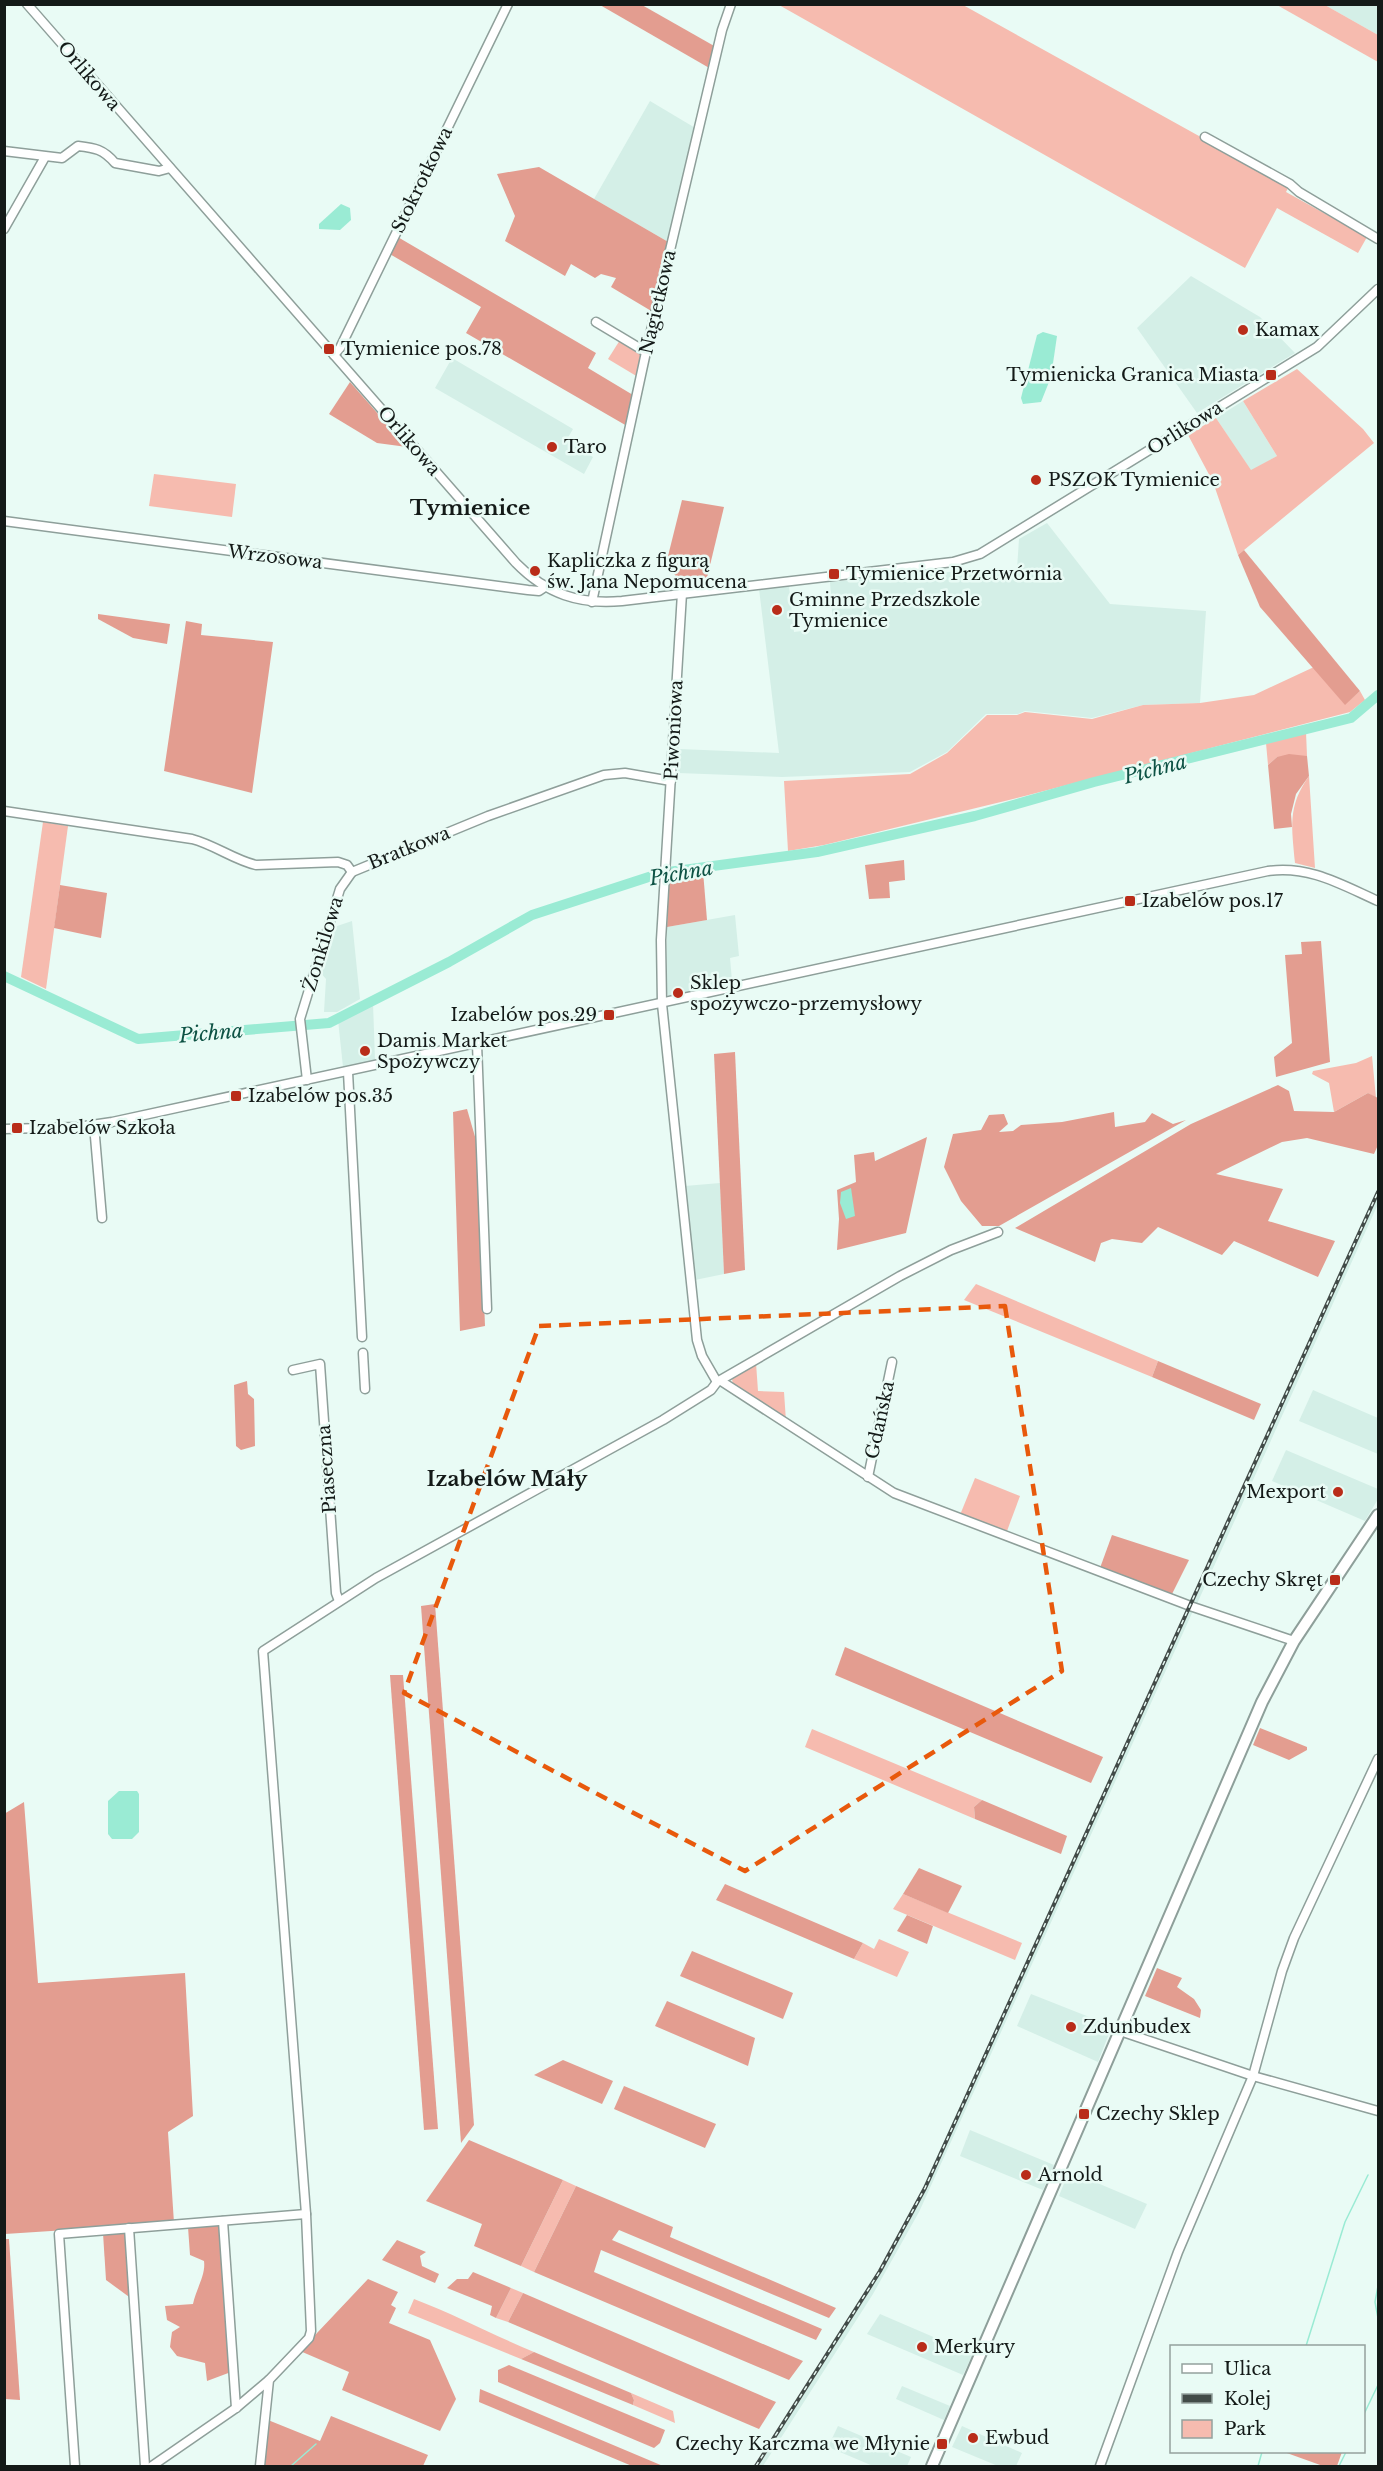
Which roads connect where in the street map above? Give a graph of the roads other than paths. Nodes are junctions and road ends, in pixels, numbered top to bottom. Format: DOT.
graph roads {
  1 [pos="27,4"];
  2 [pos="508,4"];
  3 [pos="731,4"];
  4 [pos="1205,137"];
  5 [pos="4,152"];
  6 [pos="45,157"];
  7 [pos="170,168"];
  8 [pos="4,229"];
  9 [pos="1378,239"];
  10 [pos="1378,290"];
  11 [pos="596,322"];
  12 [pos="646,352"];
  13 [pos="334,355"];
  14 [pos="4,521"];
  15 [pos="545,587"];
  16 [pos="682,593"];
  17 [pos="592,602"];
  18 [pos="671,781"];
  19 [pos="4,811"];
  20 [pos="352,872"];
  21 [pos="1378,902"];
  22 [pos="662,1004"];
  23 [pos="477,1044"];
  24 [pos="348,1072"];
  25 [pos="307,1080"];
  26 [pos="94,1125"];
  27 [pos="4,1129"];
  28 [pos="102,1218"];
  29 [pos="998,1232"];
  30 [pos="487,1309"];
  31 [pos="362,1337"];
  32 [pos="363,1353"];
  33 [pos="892,1362"];
  34 [pos="293,1370"];
  35 [pos="719,1382"];
  36 [pos="365,1389"];
  37 [pos="868,1477"];
  38 [pos="1378,1515"];
  39 [pos="339,1601"];
  40 [pos="1294,1641"];
  41 [pos="1378,1759"];
  42 [pos="1120,2031"];
  43 [pos="1253,2076"];
  44 [pos="1378,2111"];
  45 [pos="306,2214"];
  46 [pos="223,2221"];
  47 [pos="129,2228"];
  48 [pos="269,2380"];
  49 [pos="236,2409"];
  50 [pos="75,2466"];
  51 [pos="145,2466"];
  52 [pos="152,2466"];
  53 [pos="260,2466"];
  54 [pos="932,2466"];
  55 [pos="1100,2466"];
  1 -- 7 [label="street, Orlikowa"];
  2 -- 13 [label="street, Stokrotkowa"];
  3 -- 12 [label="street, Nagietkowa"];
  4 -- 9 [label="street"];
  5 -- 6 [label="street"];
  6 -- 7 [label="street"];
  6 -- 8 [label="street"];
  7 -- 13 [label="street, Orlikowa"];
  10 -- 16 [label="street, Orlikowa"];
  11 -- 12 [label="street"];
  12 -- 17 [label="street, Nagietkowa"];
  13 -- 15 [label="street, Orlikowa"];
  14 -- 15 [label="street, Wrzosowa"];
  15 -- 17 [label="street, Orlikowa"];
  16 -- 17 [label="street, Orlikowa"];
  16 -- 18 [label="street, Piwoniowa"];
  18 -- 20 [label="street, Bratkowa"];
  18 -- 22 [label="street, Piwoniowa"];
  19 -- 20 [label="street, Bratkowa"];
  20 -- 25 [label="street, Żonkilowa"];
  21 -- 22 [label="street"];
  22 -- 23 [label="street"];
  22 -- 35 [label="street, Piwoniowa"];
  23 -- 24 [label="street"];
  23 -- 30 [label="street"];
  24 -- 25 [label="street"];
  24 -- 31 [label="street"];
  25 -- 26 [label="street"];
  26 -- 27 [label="street"];
  26 -- 28 [label="street"];
  29 -- 35 [label="street"];
  32 -- 36 [label="street"];
  33 -- 37 [label="street, Gdańska"];
  34 -- 39 [label="street, Piaseczna"];
  35 -- 37 [label="street"];
  35 -- 39 [label="street"];
  37 -- 40 [label="street"];
  38 -- 40 [label="main road"];
  39 -- 45 [label="street"];
  40 -- 42 [label="main road"];
  41 -- 43 [label="street"];
  42 -- 43 [label="street"];
  42 -- 54 [label="main road"];
  43 -- 44 [label="street"];
  43 -- 55 [label="street"];
  45 -- 46 [label="street"];
  45 -- 48 [label="street"];
  46 -- 47 [label="street"];
  46 -- 49 [label="street"];
  47 -- 50 [label="street"];
  47 -- 51 [label="street"];
  48 -- 49 [label="street"];
  48 -- 53 [label="street"];
  49 -- 52 [label="street"];
}
